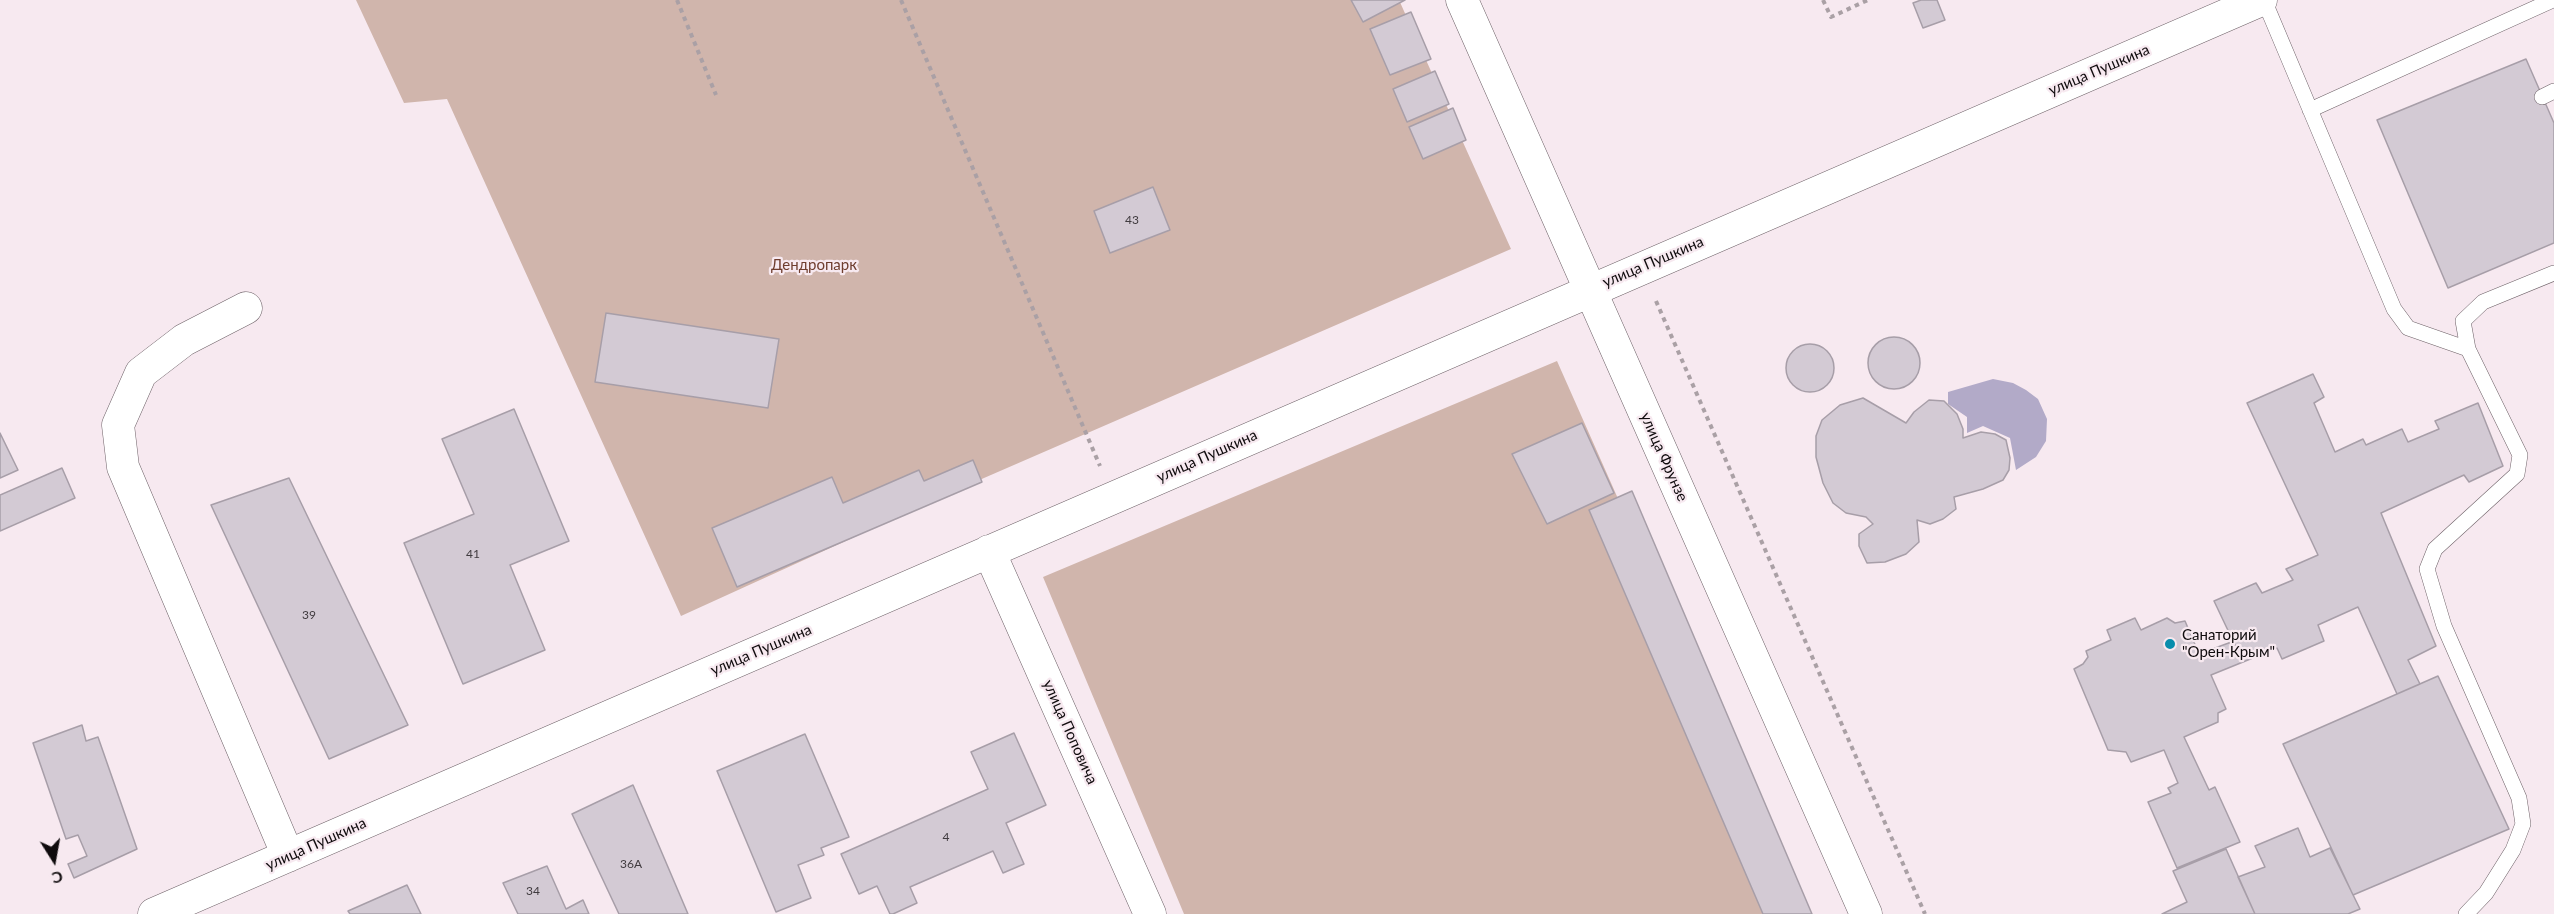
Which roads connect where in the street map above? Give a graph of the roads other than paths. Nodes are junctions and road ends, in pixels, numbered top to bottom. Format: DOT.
graph roads {
  1 [pos="1462,0"];
  2 [pos="2262,0"];
  3 [pos="2553,0"];
  4 [pos="2310,110"];
  5 [pos="2554,273"];
  6 [pos="1591,289"];
  7 [pos="246,308"];
  8 [pos="2468,349"];
  9 [pos="989,551"];
  10 [pos="288,856"];
  11 [pos="154,914"];
  12 [pos="1150,914"];
  13 [pos="1866,914"];
  14 [pos="2466,914"];
  1 -- 6 [label="street, улица Фрунзе"];
  2 -- 4 [label="lane"];
  2 -- 6 [label="street, улица Пушкина"];
  3 -- 4 [label="lane"];
  4 -- 8 [label="lane"];
  5 -- 8 [label="lane"];
  6 -- 9 [label="street, улица Пушкина"];
  6 -- 13 [label="street, улица Фрунзе"];
  7 -- 10 [label="street"];
  8 -- 14 [label="lane"];
  9 -- 10 [label="street, улица Пушкина"];
  9 -- 12 [label="street, улица Поповича"];
  10 -- 11 [label="street, улица Пушкина"];
}
